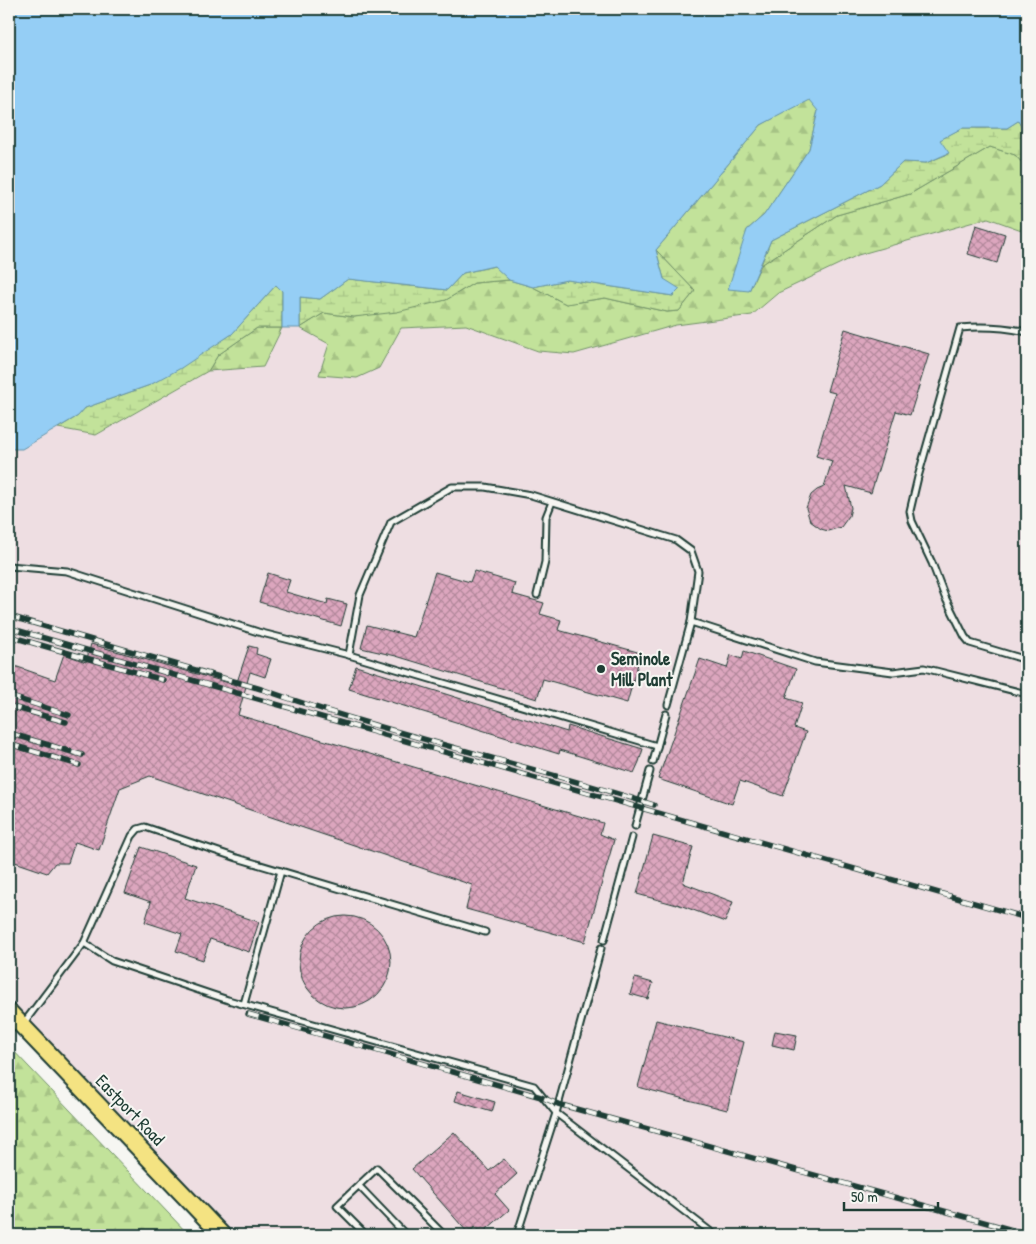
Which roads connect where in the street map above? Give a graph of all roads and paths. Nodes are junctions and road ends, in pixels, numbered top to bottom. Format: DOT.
graph roads {
  1 [pos="1027,332"];
  2 [pos="552,502"];
  3 [pos="9,566"];
  4 [pos="537,595"];
  5 [pos="691,622"];
  6 [pos="349,655"];
  7 [pos="1027,660"];
  8 [pos="1027,694"];
  9 [pos="668,705"];
  10 [pos="666,714"];
  11 [pos="657,746"];
  12 [pos="653,762"];
  13 [pos="650,771"];
  14 [pos="635,826"];
  15 [pos="632,837"];
  16 [pos="281,872"];
  17 [pos="485,932"];
  18 [pos="604,940"];
  19 [pos="84,943"];
  20 [pos="602,948"];
  21 [pos="244,1004"];
  22 [pos="9,1012"];
  23 [pos="22,1026"];
  24 [pos="556,1113"];
  25 [pos="359,1186"];
  26 [pos="222,1235"];
  27 [pos="366,1235"];
  28 [pos="406,1235"];
  29 [pos="444,1235"];
  30 [pos="517,1235"];
  31 [pos="715,1235"];
  1 -- 7 [label="lane"];
  2 -- 4 [label="lane"];
  2 -- 5 [label="lane"];
  2 -- 6 [label="lane"];
  3 -- 6 [label="lane"];
  5 -- 8 [label="lane"];
  5 -- 9 [label="lane"];
  6 -- 11 [label="lane"];
  10 -- 11 [label="lane"];
  11 -- 12 [label="lane"];
  13 -- 14 [label="lane"];
  15 -- 18 [label="lane"];
  16 -- 17 [label="lane"];
  16 -- 19 [label="lane"];
  16 -- 21 [label="lane"];
  19 -- 21 [label="lane"];
  19 -- 23 [label="lane"];
  20 -- 24 [label="lane"];
  21 -- 24 [label="lane"];
  22 -- 23 [label="main road, Eastport Road"];
  23 -- 26 [label="main road, Eastport Road"];
  24 -- 30 [label="lane"];
  24 -- 31 [label="lane"];
  25 -- 27 [label="lane"];
  25 -- 28 [label="lane"];
  25 -- 29 [label="lane"];
}
